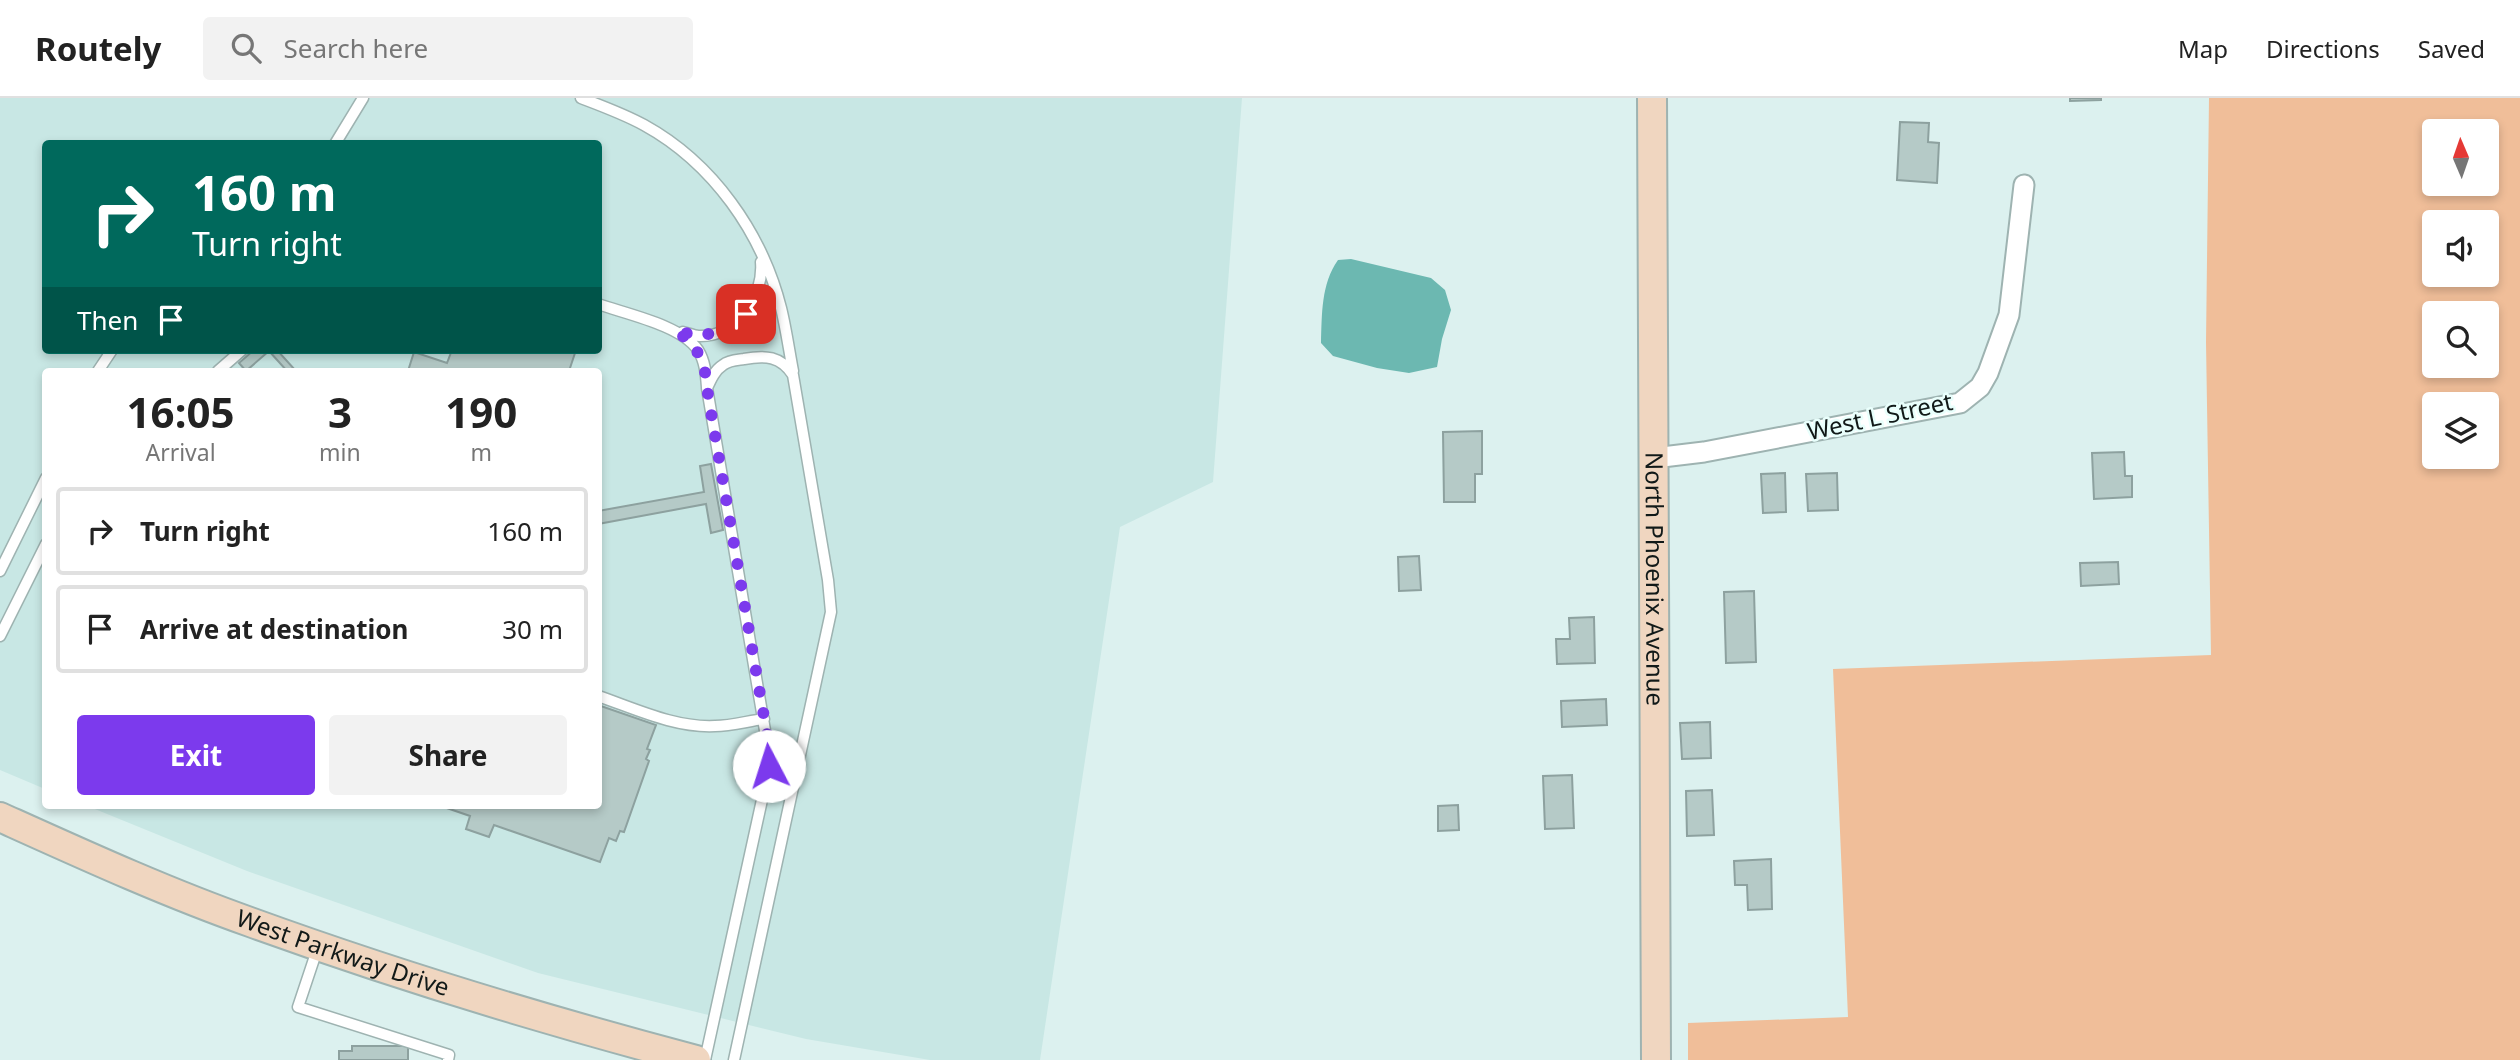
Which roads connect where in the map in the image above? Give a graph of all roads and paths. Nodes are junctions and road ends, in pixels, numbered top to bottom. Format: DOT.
graph roads {
  1 [pos="363,98"];
  2 [pos="581,98"];
  3 [pos="1651,98"];
  4 [pos="337,140"];
  5 [pos="2024,185"];
  6 [pos="760,254"];
  7 [pos="602,305"];
  8 [pos="675,331"];
  9 [pos="237,354"];
  10 [pos="221,368"];
  11 [pos="793,375"];
  12 [pos="707,388"];
  13 [pos="1654,458"];
  14 [pos="42,486"];
  15 [pos="42,552"];
  16 [pos="0,571"];
  17 [pos="0,636"];
  18 [pos="602,697"];
  19 [pos="764,719"];
  20 [pos="0,817"];
  21 [pos="318,946"];
  22 [pos="448,1060"];
  23 [pos="696,1060"];
  24 [pos="705,1060"];
  25 [pos="734,1060"];
  26 [pos="1656,1060"];
  1 -- 4 [label="lane"];
  2 -- 6 [label="lane"];
  3 -- 13 [label="street, North Phoenix Avenue"];
  5 -- 13 [label="street, West L Street"];
  6 -- 8 [label="lane"];
  6 -- 11 [label="lane"];
  7 -- 8 [label="lane"];
  8 -- 12 [label="lane"];
  9 -- 10 [label="lane"];
  11 -- 12 [label="lane"];
  11 -- 25 [label="lane"];
  12 -- 19 [label="lane"];
  13 -- 26 [label="street, North Phoenix Avenue"];
  14 -- 16 [label="lane"];
  15 -- 17 [label="lane"];
  18 -- 19 [label="lane"];
  19 -- 24 [label="lane"];
  20 -- 21 [label="street, West Parkway Drive"];
  21 -- 22 [label="lane"];
  21 -- 23 [label="street, West Parkway Drive"];
}
